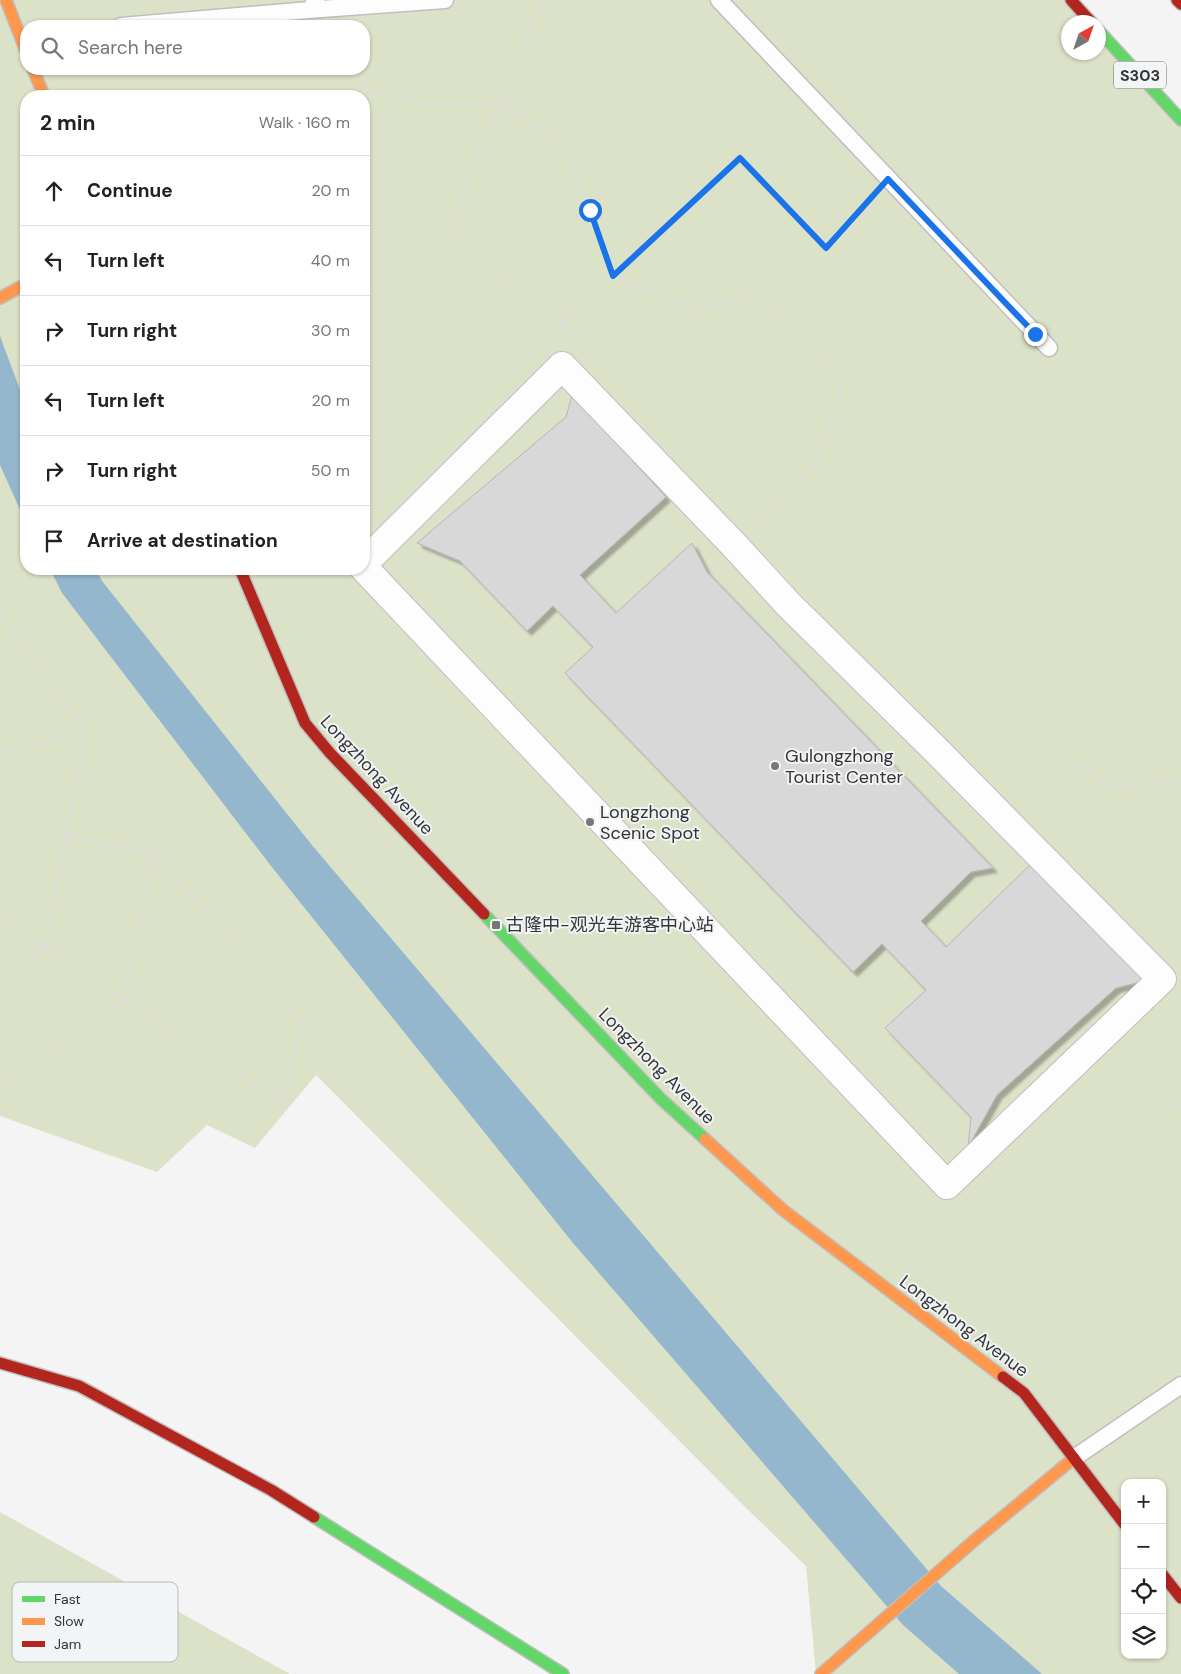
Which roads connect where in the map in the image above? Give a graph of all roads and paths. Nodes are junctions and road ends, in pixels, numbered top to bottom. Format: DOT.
graph roads {
  1 [pos="6,0"];
  2 [pos="445,0"];
  3 [pos="542,0"];
  4 [pos="719,0"];
  5 [pos="1071,0"];
  6 [pos="1177,0"];
  7 [pos="1181,4"];
  8 [pos="317,5"];
  9 [pos="1085,15"];
  10 [pos="177,20"];
  11 [pos="20,28"];
  12 [pos="1106,39"];
  13 [pos="35,75"];
  14 [pos="357,75"];
  15 [pos="42,90"];
  16 [pos="366,90"];
  17 [pos="370,91"];
  18 [pos="499,104"];
  19 [pos="1181,120"];
  20 [pos="888,179"];
  21 [pos="613,276"];
  22 [pos="20,287"];
  23 [pos="1,297"];
  24 [pos="1048,348"];
  25 [pos="734,545"];
  26 [pos="370,557"];
  27 [pos="370,574"];
  28 [pos="243,575"];
  29 [pos="0,612"];
  30 [pos="86,733"];
  31 [pos="0,752"];
  32 [pos="1181,780"];
  33 [pos="984,801"];
  34 [pos="66,836"];
  35 [pos="155,853"];
  36 [pos="0,918"];
  37 [pos="46,948"];
  38 [pos="0,980"];
  39 [pos="124,1000"];
  40 [pos="1103,1036"];
  41 [pos="0,1083"];
  42 [pos="1181,1111"];
  43 [pos="0,1363"];
  44 [pos="1181,1385"];
  45 [pos="1074,1458"];
  46 [pos="1124,1524"];
  47 [pos="1166,1579"];
  48 [pos="1181,1598"];
  49 [pos="563,1674"];
  50 [pos="821,1674"];
  1 -- 11 [label="street"];
  2 -- 8 [label="lane"];
  3 -- 18 [label="path"];
  4 -- 20 [label="lane"];
  5 -- 9 [label="street"];
  6 -- 7 [label="street"];
  8 -- 10 [label="lane"];
  12 -- 19 [label="street, S303"];
  13 -- 15 [label="street"];
  14 -- 16 [label="path"];
  17 -- 18 [label="path"];
  18 -- 21 [label="path"];
  18 -- 21 [label="path"];
  20 -- 21 [label="path"];
  20 -- 24 [label="lane"];
  21 -- 25 [label="path"];
  22 -- 23 [label="street"];
  25 -- 26 [label="street"];
  25 -- 33 [label="street"];
  27 -- 40 [label="street"];
  28 -- 45 [label="street, Longzhong Avenue"];
  29 -- 30 [label="path"];
  30 -- 31 [label="path"];
  30 -- 34 [label="path"];
  32 -- 33 [label="path"];
  33 -- 40 [label="street"];
  34 -- 35 [label="path"];
  34 -- 37 [label="path"];
  35 -- 39 [label="path"];
  35 -- 39 [label="path"];
  36 -- 37 [label="path"];
  37 -- 38 [label="path"];
  37 -- 39 [label="path"];
  39 -- 41 [label="path"];
  40 -- 42 [label="path"];
  43 -- 49 [label="street"];
  44 -- 45 [label="lane"];
  45 -- 46 [label="street, Longzhong Avenue"];
  45 -- 50 [label="street"];
  47 -- 48 [label="street"];
}
